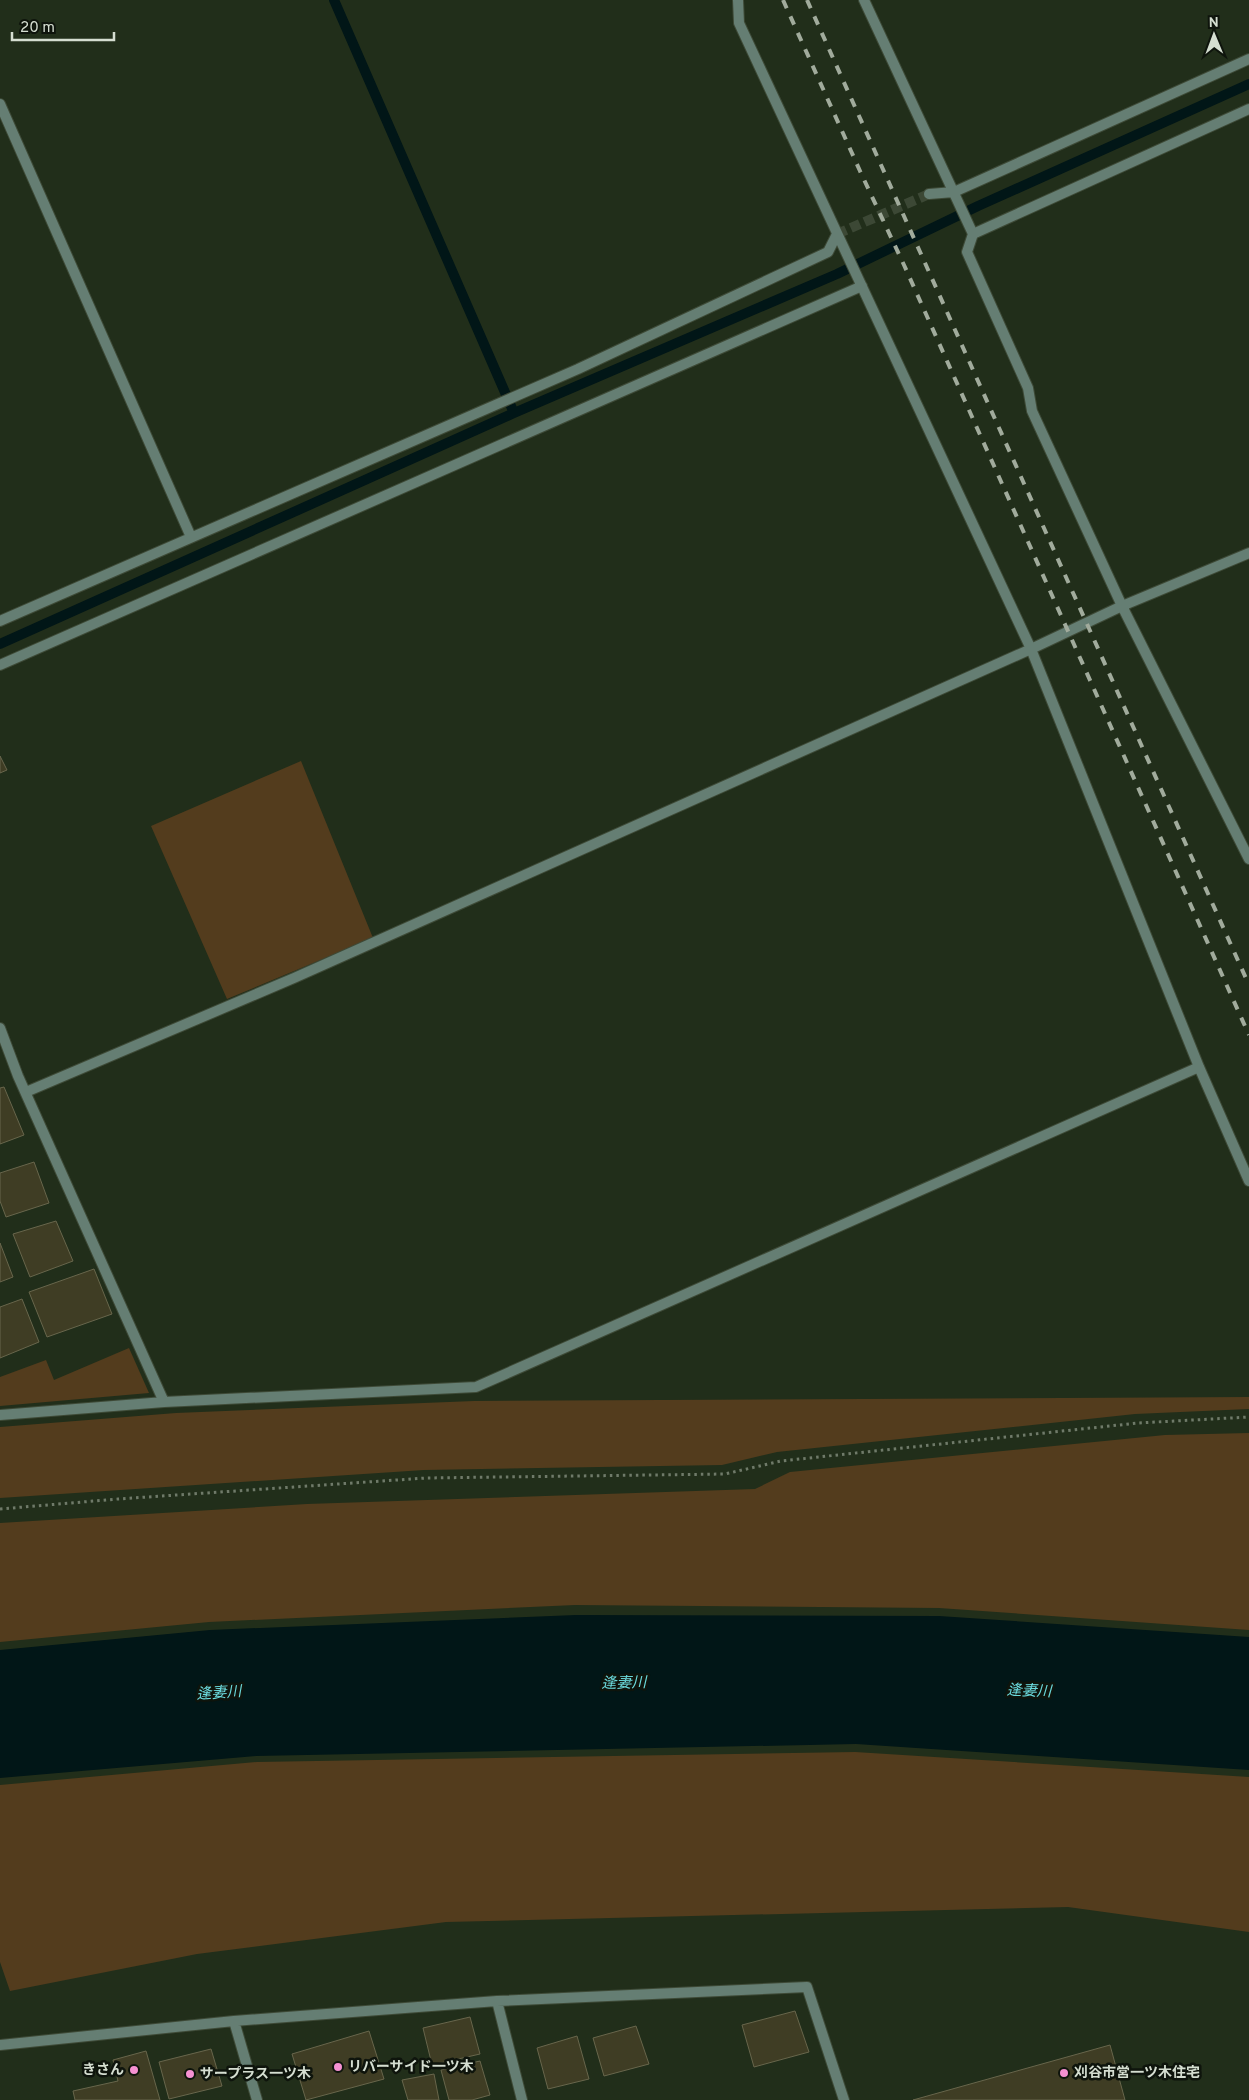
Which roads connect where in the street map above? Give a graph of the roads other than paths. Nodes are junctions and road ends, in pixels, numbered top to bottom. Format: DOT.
graph roads {
  1 [pos="738,0"];
  2 [pos="864,0"];
  3 [pos="1249,59"];
  4 [pos="0,104"];
  5 [pos="1249,109"];
  6 [pos="954,192"];
  7 [pos="929,194"];
  8 [pos="837,234"];
  9 [pos="973,234"];
  10 [pos="862,286"];
  11 [pos="191,537"];
  12 [pos="1249,552"];
  13 [pos="1122,606"];
  14 [pos="0,621"];
  15 [pos="1031,649"];
  16 [pos="0,665"];
  17 [pos="1249,859"];
  18 [pos="0,1028"];
  19 [pos="1199,1067"];
  20 [pos="26,1092"];
  21 [pos="1249,1181"];
  22 [pos="164,1402"];
  23 [pos="0,1415"];
  24 [pos="497,2001"];
  25 [pos="234,2021"];
  26 [pos="0,2045"];
  27 [pos="257,2100"];
  28 [pos="522,2100"];
  29 [pos="844,2100"];
  1 -- 8 [label="street"];
  2 -- 6 [label="street"];
  3 -- 6 [label="street"];
  4 -- 11 [label="street"];
  5 -- 9 [label="street"];
  6 -- 7 [label="street"];
  6 -- 9 [label="street"];
  8 -- 10 [label="street"];
  8 -- 11 [label="street"];
  9 -- 13 [label="street"];
  10 -- 15 [label="street"];
  10 -- 16 [label="street"];
  11 -- 14 [label="street"];
  12 -- 13 [label="street"];
  13 -- 15 [label="street"];
  13 -- 17 [label="street"];
  15 -- 19 [label="street"];
  15 -- 20 [label="street"];
  18 -- 20 [label="street"];
  19 -- 21 [label="street"];
  19 -- 22 [label="street"];
  20 -- 22 [label="street"];
  22 -- 23 [label="street"];
  24 -- 25 [label="street"];
  24 -- 28 [label="street"];
  24 -- 29 [label="street"];
  25 -- 26 [label="street"];
  25 -- 27 [label="street"];
}
